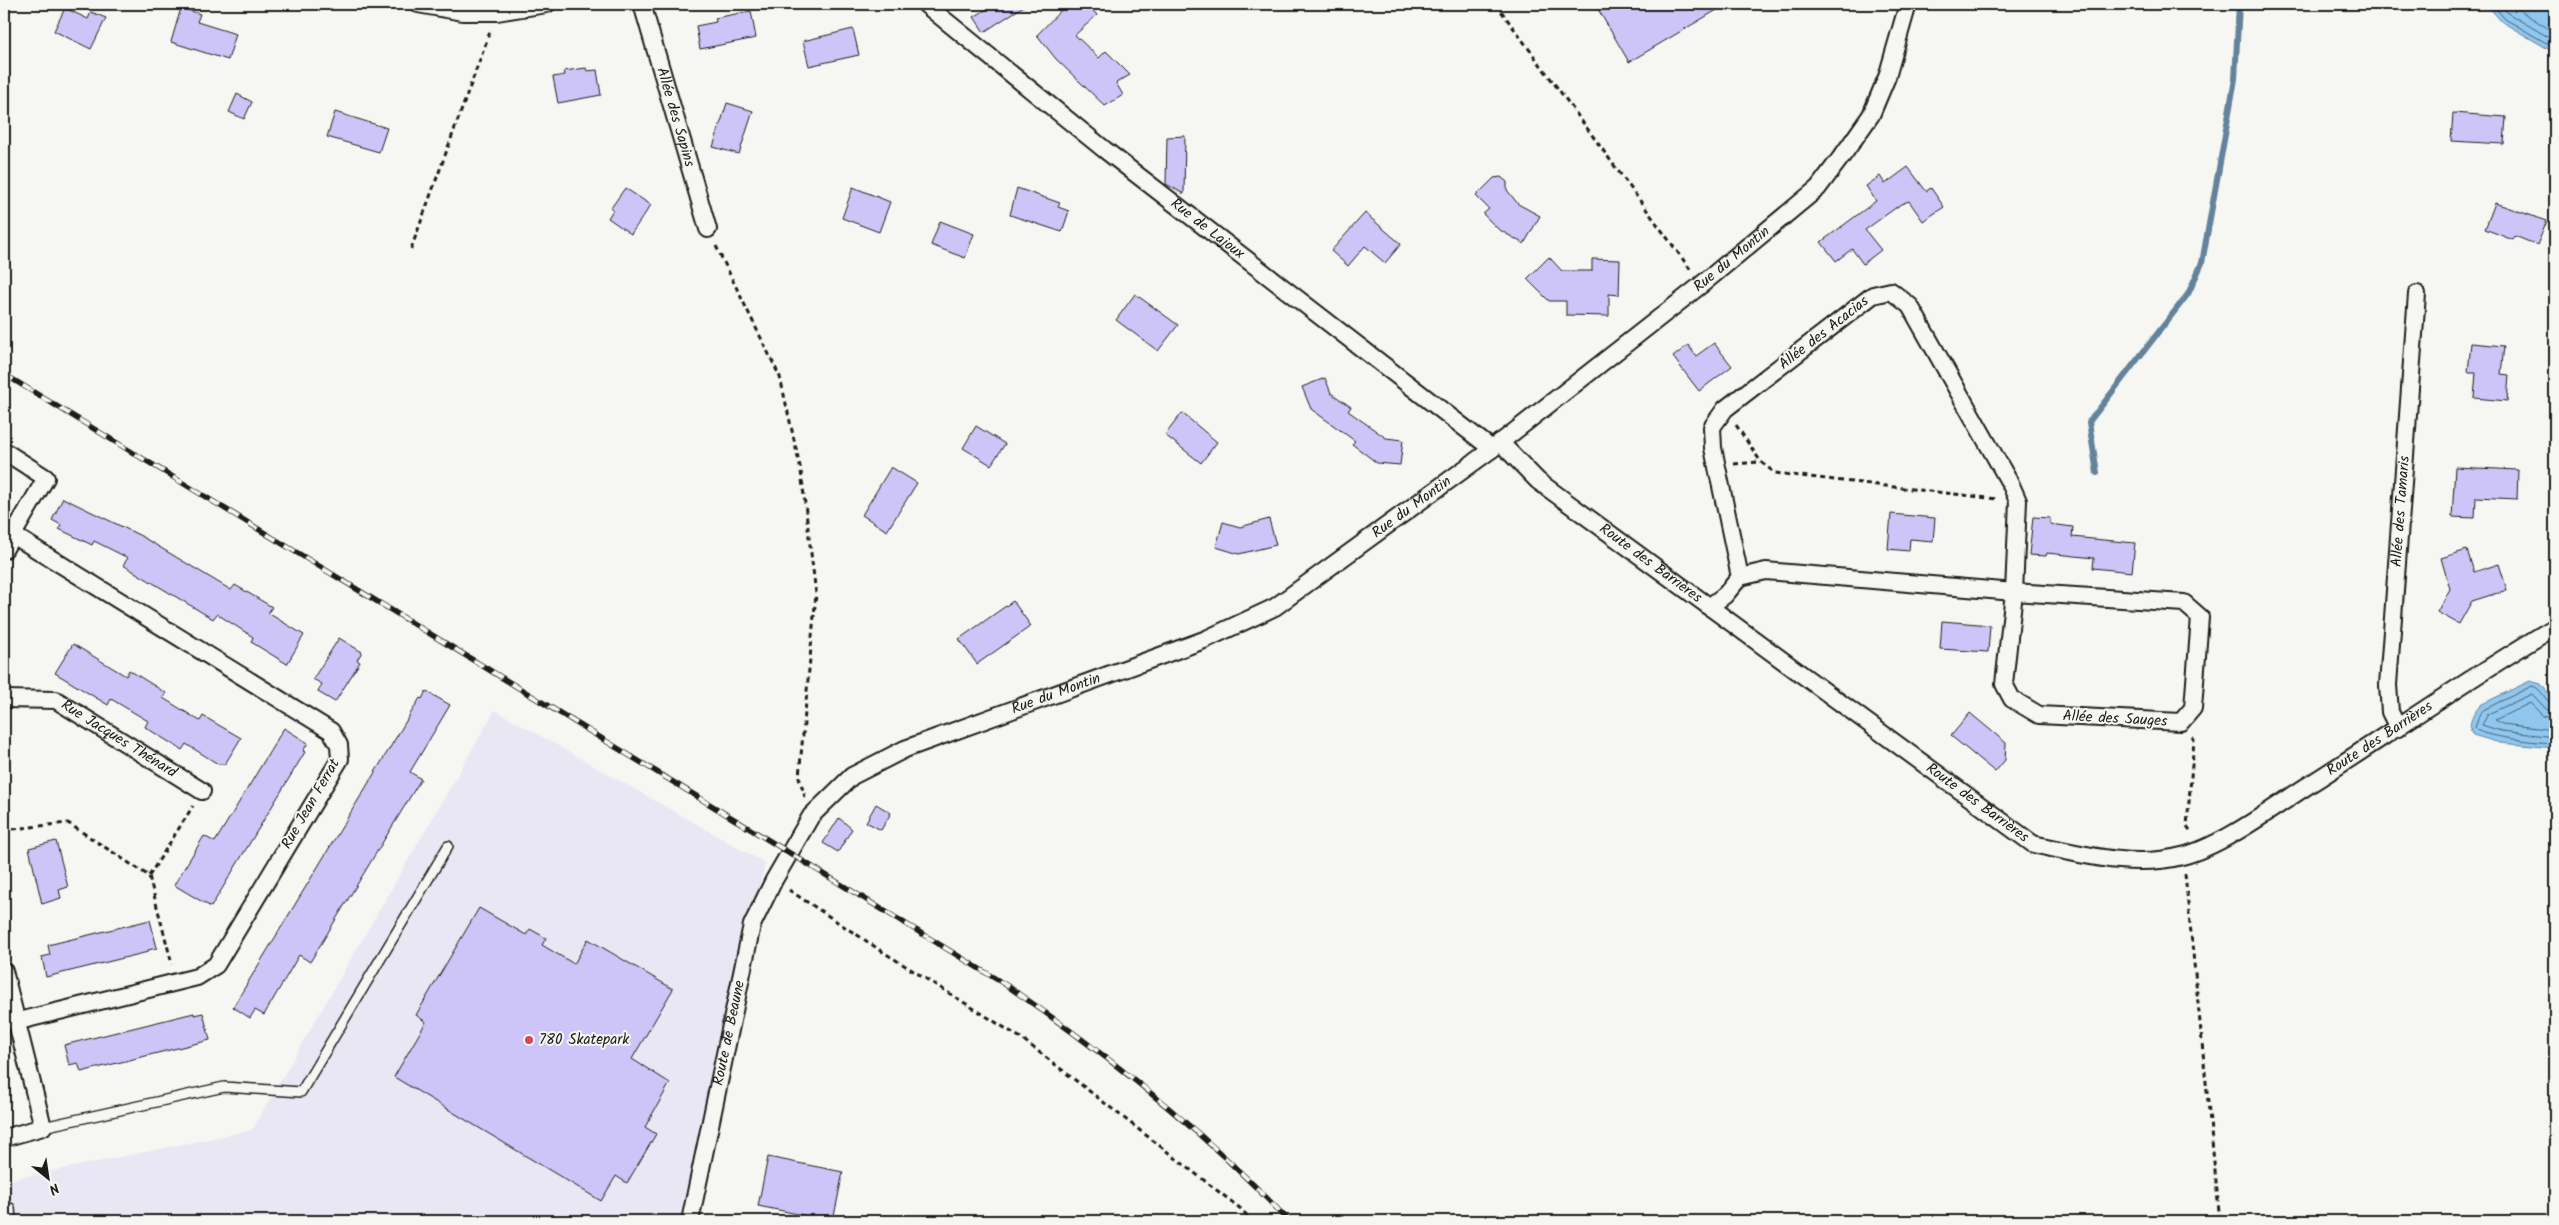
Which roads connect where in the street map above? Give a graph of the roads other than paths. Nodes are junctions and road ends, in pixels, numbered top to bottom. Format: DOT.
graph roads {
  1 [pos="418,4"];
  2 [pos="548,4"];
  3 [pos="642,4"];
  4 [pos="1908,4"];
  5 [pos="931,5"];
  6 [pos="708,230"];
  7 [pos="2417,294"];
  8 [pos="1496,446"];
  9 [pos="4,451"];
  10 [pos="13,536"];
  11 [pos="4,550"];
  12 [pos="1740,577"];
  13 [pos="2014,592"];
  14 [pos="1709,608"];
  15 [pos="2555,627"];
  16 [pos="4,699"];
  17 [pos="2398,728"];
  18 [pos="202,791"];
  19 [pos="448,846"];
  20 [pos="790,852"];
  21 [pos="4,971"];
  22 [pos="15,1022"];
  23 [pos="43,1126"];
  24 [pos="4,1138"];
  25 [pos="4,1209"];
  26 [pos="11,1221"];
  27 [pos="690,1221"];
  1 -- 2 [label="street"];
  3 -- 6 [label="street, Allée des Sapins"];
  4 -- 8 [label="street, Rue du Montin"];
  5 -- 8 [label="street, Rue de Lajoux"];
  7 -- 17 [label="street, Allée des Tamaris"];
  8 -- 14 [label="street, Route des Barrières"];
  8 -- 20 [label="street, Rue du Montin"];
  9 -- 10 [label="street"];
  10 -- 11 [label="street"];
  10 -- 22 [label="street, Rue Jean Ferrat"];
  12 -- 13 [label="street, Allée des Sauges"];
  12 -- 13 [label="street, Allée des Acacias"];
  12 -- 14 [label="street"];
  13 -- 13 [label="street, Allée des Sauges"];
  14 -- 17 [label="street, Route des Barrières"];
  15 -- 17 [label="street, Route des Barrières"];
  16 -- 18 [label="street, Rue Jacques Thénard"];
  19 -- 23 [label="lane"];
  20 -- 27 [label="street, Route de Beaune"];
  21 -- 22 [label="street"];
  22 -- 23 [label="street"];
  23 -- 24 [label="street"];
  25 -- 26 [label="lane"];
}
